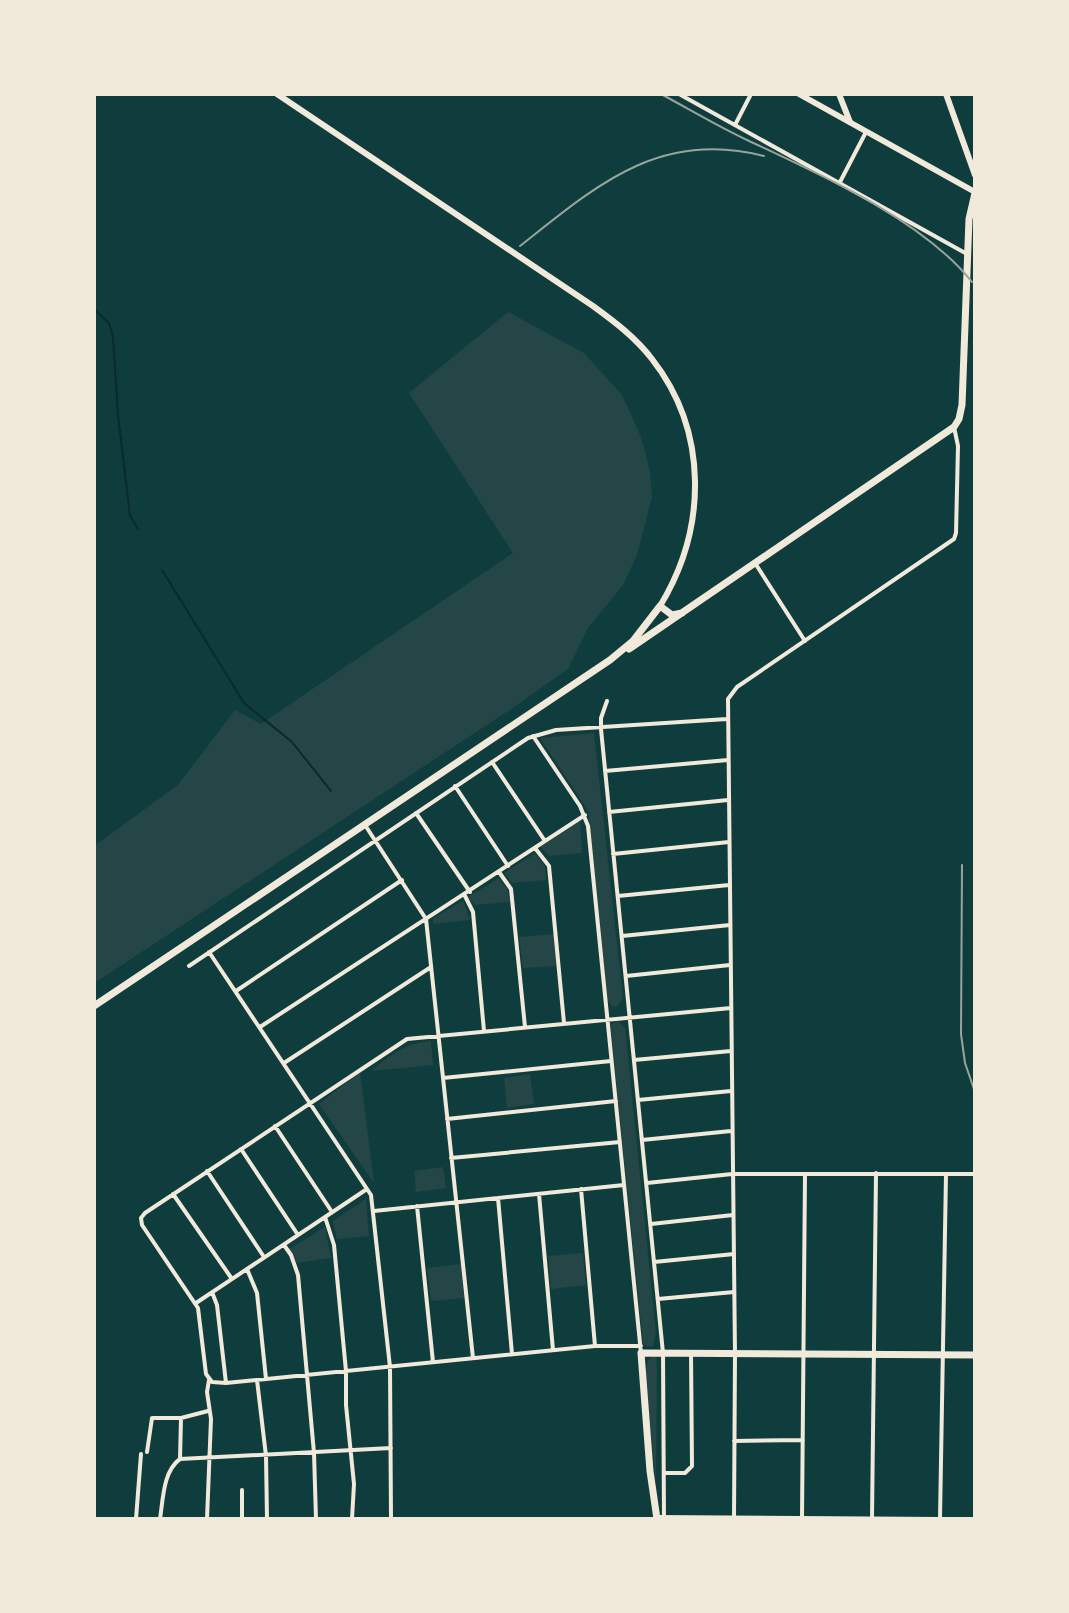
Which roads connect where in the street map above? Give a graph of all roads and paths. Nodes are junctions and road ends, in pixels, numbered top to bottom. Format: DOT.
graph roads {
  1 [pos="277,94"];
  2 [pos="679,94"];
  3 [pos="751,94"];
  4 [pos="799,94"];
  5 [pos="839,94"];
  6 [pos="946,94"];
  7 [pos="850,122"];
  8 [pos="735,125"];
  9 [pos="866,132"];
  10 [pos="975,175"];
  11 [pos="840,182"];
  12 [pos="975,192"];
  13 [pos="975,246"];
  14 [pos="967,254"];
  15 [pos="954,427"];
  16 [pos="755,563"];
  17 [pos="660,606"];
  18 [pos="682,613"];
  19 [pos="805,641"];
  20 [pos="610,660"];
  21 [pos="607,701"];
  22 [pos="727,719"];
  23 [pos="601,729"];
  24 [pos="533,736"];
  25 [pos="728,760"];
  26 [pos="492,762"];
  27 [pos="605,771"];
  28 [pos="455,786"];
  29 [pos="728,800"];
  30 [pos="609,812"];
  31 [pos="416,813"];
  32 [pos="585,815"];
  33 [pos="364,825"];
  34 [pos="375,840"];
  35 [pos="545,841"];
  36 [pos="729,842"];
  37 [pos="535,848"];
  38 [pos="613,854"];
  39 [pos="508,866"];
  40 [pos="499,872"];
  41 [pos="402,880"];
  42 [pos="729,885"];
  43 [pos="470,892"];
  44 [pos="464,895"];
  45 [pos="618,896"];
  46 [pos="426,919"];
  47 [pos="730,925"];
  48 [pos="622,936"];
  49 [pos="209,952"];
  50 [pos="730,965"];
  51 [pos="189,966"];
  52 [pos="431,967"];
  53 [pos="626,976"];
  54 [pos="236,991"];
  55 [pos="94,1006"];
  56 [pos="731,1008"];
  57 [pos="630,1018"];
  58 [pos="607,1019"];
  59 [pos="564,1023"];
  60 [pos="260,1027"];
  61 [pos="525,1027"];
  62 [pos="484,1031"];
  63 [pos="438,1035"];
  64 [pos="731,1051"];
  65 [pos="634,1060"];
  66 [pos="612,1061"];
  67 [pos="284,1063"];
  68 [pos="443,1078"];
  69 [pos="731,1091"];
  70 [pos="638,1100"];
  71 [pos="616,1101"];
  72 [pos="310,1102"];
  73 [pos="447,1119"];
  74 [pos="275,1126"];
  75 [pos="732,1131"];
  76 [pos="642,1140"];
  77 [pos="620,1142"];
  78 [pos="241,1149"];
  79 [pos="451,1158"];
  80 [pos="207,1171"];
  81 [pos="876,1173"];
  82 [pos="732,1174"];
  83 [pos="805,1174"];
  84 [pos="946,1174"];
  85 [pos="975,1174"];
  86 [pos="647,1183"];
  87 [pos="624,1185"];
  88 [pos="367,1189"];
  89 [pos="581,1189"];
  90 [pos="173,1194"];
  91 [pos="539,1194"];
  92 [pos="498,1198"];
  93 [pos="456,1202"];
  94 [pos="417,1206"];
  95 [pos="374,1211"];
  96 [pos="332,1212"];
  97 [pos="733,1215"];
  98 [pos="325,1217"];
  99 [pos="651,1224"];
  100 [pos="298,1235"];
  101 [pos="284,1245"];
  102 [pos="734,1254"];
  103 [pos="264,1257"];
  104 [pos="654,1262"];
  105 [pos="247,1269"];
  106 [pos="232,1279"];
  107 [pos="212,1292"];
  108 [pos="734,1292"];
  109 [pos="658,1299"];
  110 [pos="196,1303"];
  111 [pos="595,1346"];
  112 [pos="641,1349"];
  113 [pos="553,1350"];
  114 [pos="663,1353"];
  115 [pos="691,1353"];
  116 [pos="512,1354"];
  117 [pos="735,1354"];
  118 [pos="804,1354"];
  119 [pos="873,1354"];
  120 [pos="942,1355"];
  121 [pos="975,1355"];
  122 [pos="473,1358"];
  123 [pos="433,1362"];
  124 [pos="390,1367"];
  125 [pos="346,1371"];
  126 [pos="306,1375"];
  127 [pos="266,1379"];
  128 [pos="209,1380"];
  129 [pos="257,1380"];
  130 [pos="226,1383"];
  131 [pos="208,1411"];
  132 [pos="181,1418"];
  133 [pos="803,1440"];
  134 [pos="734,1441"];
  135 [pos="391,1448"];
  136 [pos="352,1450"];
  137 [pos="147,1452"];
  138 [pos="314,1453"];
  139 [pos="141,1454"];
  140 [pos="266,1456"];
  141 [pos="180,1459"];
  142 [pos="209,1459"];
  143 [pos="664,1473"];
  144 [pos="242,1490"];
  145 [pos="661,1518"];
  146 [pos="734,1518"];
  147 [pos="802,1518"];
  148 [pos="136,1519"];
  149 [pos="160,1519"];
  150 [pos="207,1519"];
  151 [pos="242,1519"];
  152 [pos="267,1519"];
  153 [pos="316,1519"];
  154 [pos="352,1519"];
  155 [pos="391,1519"];
  156 [pos="872,1519"];
  157 [pos="940,1519"];
  1 -- 17 [label="main road"];
  2 -- 8 [label="street"];
  3 -- 8 [label="street"];
  4 -- 7 [label="main road"];
  5 -- 7 [label="main road"];
  6 -- 10 [label="main road"];
  7 -- 9 [label="main road"];
  8 -- 11 [label="street"];
  9 -- 11 [label="street"];
  9 -- 12 [label="main road"];
  11 -- 14 [label="street"];
  12 -- 14 [label="main road"];
  13 -- 14 [label="main road"];
  14 -- 15 [label="main road"];
  15 -- 16 [label="main road"];
  15 -- 19 [label="street"];
  16 -- 18 [label="main road"];
  16 -- 19 [label="street"];
  17 -- 18 [label="main road"];
  17 -- 20 [label="main road"];
  18 -- 20 [label="main road"];
  19 -- 22 [label="street"];
  20 -- 33 [label="main road"];
  21 -- 23 [label="street"];
  22 -- 23 [label="street"];
  22 -- 25 [label="street"];
  23 -- 24 [label="street"];
  23 -- 27 [label="street"];
  24 -- 26 [label="street"];
  24 -- 32 [label="street"];
  25 -- 27 [label="street"];
  25 -- 29 [label="street"];
  26 -- 28 [label="street"];
  26 -- 35 [label="street"];
  27 -- 30 [label="street"];
  28 -- 31 [label="street"];
  28 -- 39 [label="street"];
  29 -- 30 [label="street"];
  29 -- 36 [label="street"];
  30 -- 38 [label="street"];
  31 -- 34 [label="street"];
  31 -- 43 [label="street"];
  32 -- 35 [label="street"];
  32 -- 58 [label="street"];
  33 -- 34 [label="street"];
  33 -- 55 [label="main road"];
  34 -- 41 [label="street"];
  34 -- 49 [label="street"];
  35 -- 37 [label="street"];
  36 -- 38 [label="street"];
  36 -- 42 [label="street"];
  37 -- 39 [label="street"];
  37 -- 59 [label="street"];
  38 -- 45 [label="street"];
  39 -- 40 [label="street"];
  40 -- 43 [label="street"];
  40 -- 61 [label="street"];
  41 -- 46 [label="street"];
  41 -- 54 [label="street"];
  42 -- 45 [label="street"];
  42 -- 47 [label="street"];
  43 -- 44 [label="street"];
  44 -- 46 [label="street"];
  44 -- 62 [label="street"];
  45 -- 48 [label="street"];
  46 -- 52 [label="street"];
  46 -- 60 [label="street"];
  47 -- 48 [label="street"];
  47 -- 50 [label="street"];
  48 -- 53 [label="street"];
  49 -- 51 [label="street"];
  49 -- 54 [label="street"];
  50 -- 53 [label="street"];
  50 -- 56 [label="street"];
  52 -- 63 [label="street"];
  52 -- 67 [label="street"];
  53 -- 57 [label="street"];
  54 -- 60 [label="street"];
  56 -- 57 [label="street"];
  56 -- 64 [label="street"];
  57 -- 58 [label="street"];
  57 -- 65 [label="street"];
  58 -- 59 [label="street"];
  58 -- 66 [label="street"];
  59 -- 61 [label="street"];
  60 -- 67 [label="street"];
  61 -- 62 [label="street"];
  62 -- 63 [label="street"];
  63 -- 68 [label="street"];
  63 -- 72 [label="street"];
  64 -- 65 [label="street"];
  64 -- 69 [label="street"];
  65 -- 70 [label="street"];
  66 -- 68 [label="street"];
  66 -- 71 [label="street"];
  67 -- 72 [label="street"];
  68 -- 73 [label="street"];
  69 -- 70 [label="street"];
  69 -- 75 [label="street"];
  70 -- 76 [label="street"];
  71 -- 73 [label="street"];
  71 -- 77 [label="street"];
  72 -- 74 [label="street"];
  72 -- 88 [label="street"];
  73 -- 79 [label="street"];
  74 -- 78 [label="street"];
  74 -- 96 [label="street"];
  75 -- 76 [label="street"];
  75 -- 82 [label="street"];
  76 -- 86 [label="street"];
  77 -- 79 [label="street"];
  77 -- 87 [label="street"];
  78 -- 80 [label="street"];
  78 -- 100 [label="street"];
  79 -- 93 [label="street"];
  80 -- 90 [label="street"];
  80 -- 103 [label="street"];
  81 -- 83 [label="street"];
  81 -- 84 [label="street"];
  81 -- 119 [label="street"];
  82 -- 83 [label="street"];
  82 -- 86 [label="street"];
  82 -- 97 [label="street"];
  83 -- 118 [label="street"];
  84 -- 85 [label="street"];
  84 -- 120 [label="street"];
  86 -- 99 [label="street"];
  87 -- 89 [label="street"];
  87 -- 112 [label="street"];
  88 -- 95 [label="street"];
  88 -- 96 [label="street"];
  89 -- 91 [label="street"];
  89 -- 111 [label="street"];
  90 -- 106 [label="street"];
  90 -- 110 [label="street"];
  91 -- 92 [label="street"];
  91 -- 113 [label="street"];
  92 -- 93 [label="street"];
  92 -- 116 [label="street"];
  93 -- 94 [label="street"];
  93 -- 122 [label="street"];
  94 -- 95 [label="street"];
  94 -- 123 [label="street"];
  95 -- 124 [label="street"];
  96 -- 98 [label="street"];
  97 -- 99 [label="street"];
  97 -- 102 [label="street"];
  98 -- 100 [label="street"];
  98 -- 125 [label="street"];
  99 -- 104 [label="street"];
  100 -- 101 [label="street"];
  101 -- 103 [label="street"];
  101 -- 126 [label="street"];
  102 -- 104 [label="street"];
  102 -- 108 [label="street"];
  103 -- 105 [label="street"];
  104 -- 109 [label="street"];
  105 -- 106 [label="street"];
  105 -- 127 [label="street"];
  106 -- 107 [label="street"];
  107 -- 110 [label="street"];
  107 -- 130 [label="street"];
  108 -- 109 [label="street"];
  108 -- 117 [label="street"];
  109 -- 114 [label="street"];
  110 -- 128 [label="street"];
  111 -- 112 [label="street"];
  111 -- 113 [label="street"];
  112 -- 114 [label="main road"];
  112 -- 145 [label="main road"];
  113 -- 116 [label="street"];
  114 -- 115 [label="main road"];
  114 -- 143 [label="street"];
  115 -- 117 [label="main road"];
  115 -- 143 [label="street"];
  116 -- 122 [label="street"];
  117 -- 118 [label="main road"];
  117 -- 134 [label="street"];
  118 -- 119 [label="main road"];
  118 -- 133 [label="street"];
  119 -- 120 [label="main road"];
  119 -- 156 [label="street"];
  120 -- 121 [label="main road"];
  120 -- 157 [label="street"];
  122 -- 123 [label="street"];
  123 -- 124 [label="street"];
  124 -- 125 [label="street"];
  124 -- 135 [label="street"];
  125 -- 126 [label="street"];
  125 -- 136 [label="street"];
  126 -- 127 [label="street"];
  126 -- 138 [label="street"];
  127 -- 129 [label="street"];
  128 -- 130 [label="street"];
  128 -- 131 [label="street"];
  129 -- 130 [label="street"];
  129 -- 140 [label="street"];
  131 -- 132 [label="street"];
  131 -- 142 [label="street"];
  132 -- 137 [label="street"];
  132 -- 141 [label="street"];
  133 -- 134 [label="street"];
  133 -- 147 [label="street"];
  134 -- 146 [label="street"];
  135 -- 136 [label="street"];
  135 -- 155 [label="street"];
  136 -- 138 [label="street"];
  136 -- 154 [label="street"];
  138 -- 140 [label="street"];
  138 -- 153 [label="street"];
  139 -- 148 [label="street"];
  140 -- 142 [label="street"];
  140 -- 152 [label="street"];
  141 -- 142 [label="street"];
  141 -- 149 [label="street"];
  142 -- 150 [label="street"];
  143 -- 145 [label="street"];
  144 -- 151 [label="street"];
  145 -- 146 [label="street"];
  146 -- 147 [label="street"];
  147 -- 156 [label="street"];
  156 -- 157 [label="street"];
}
